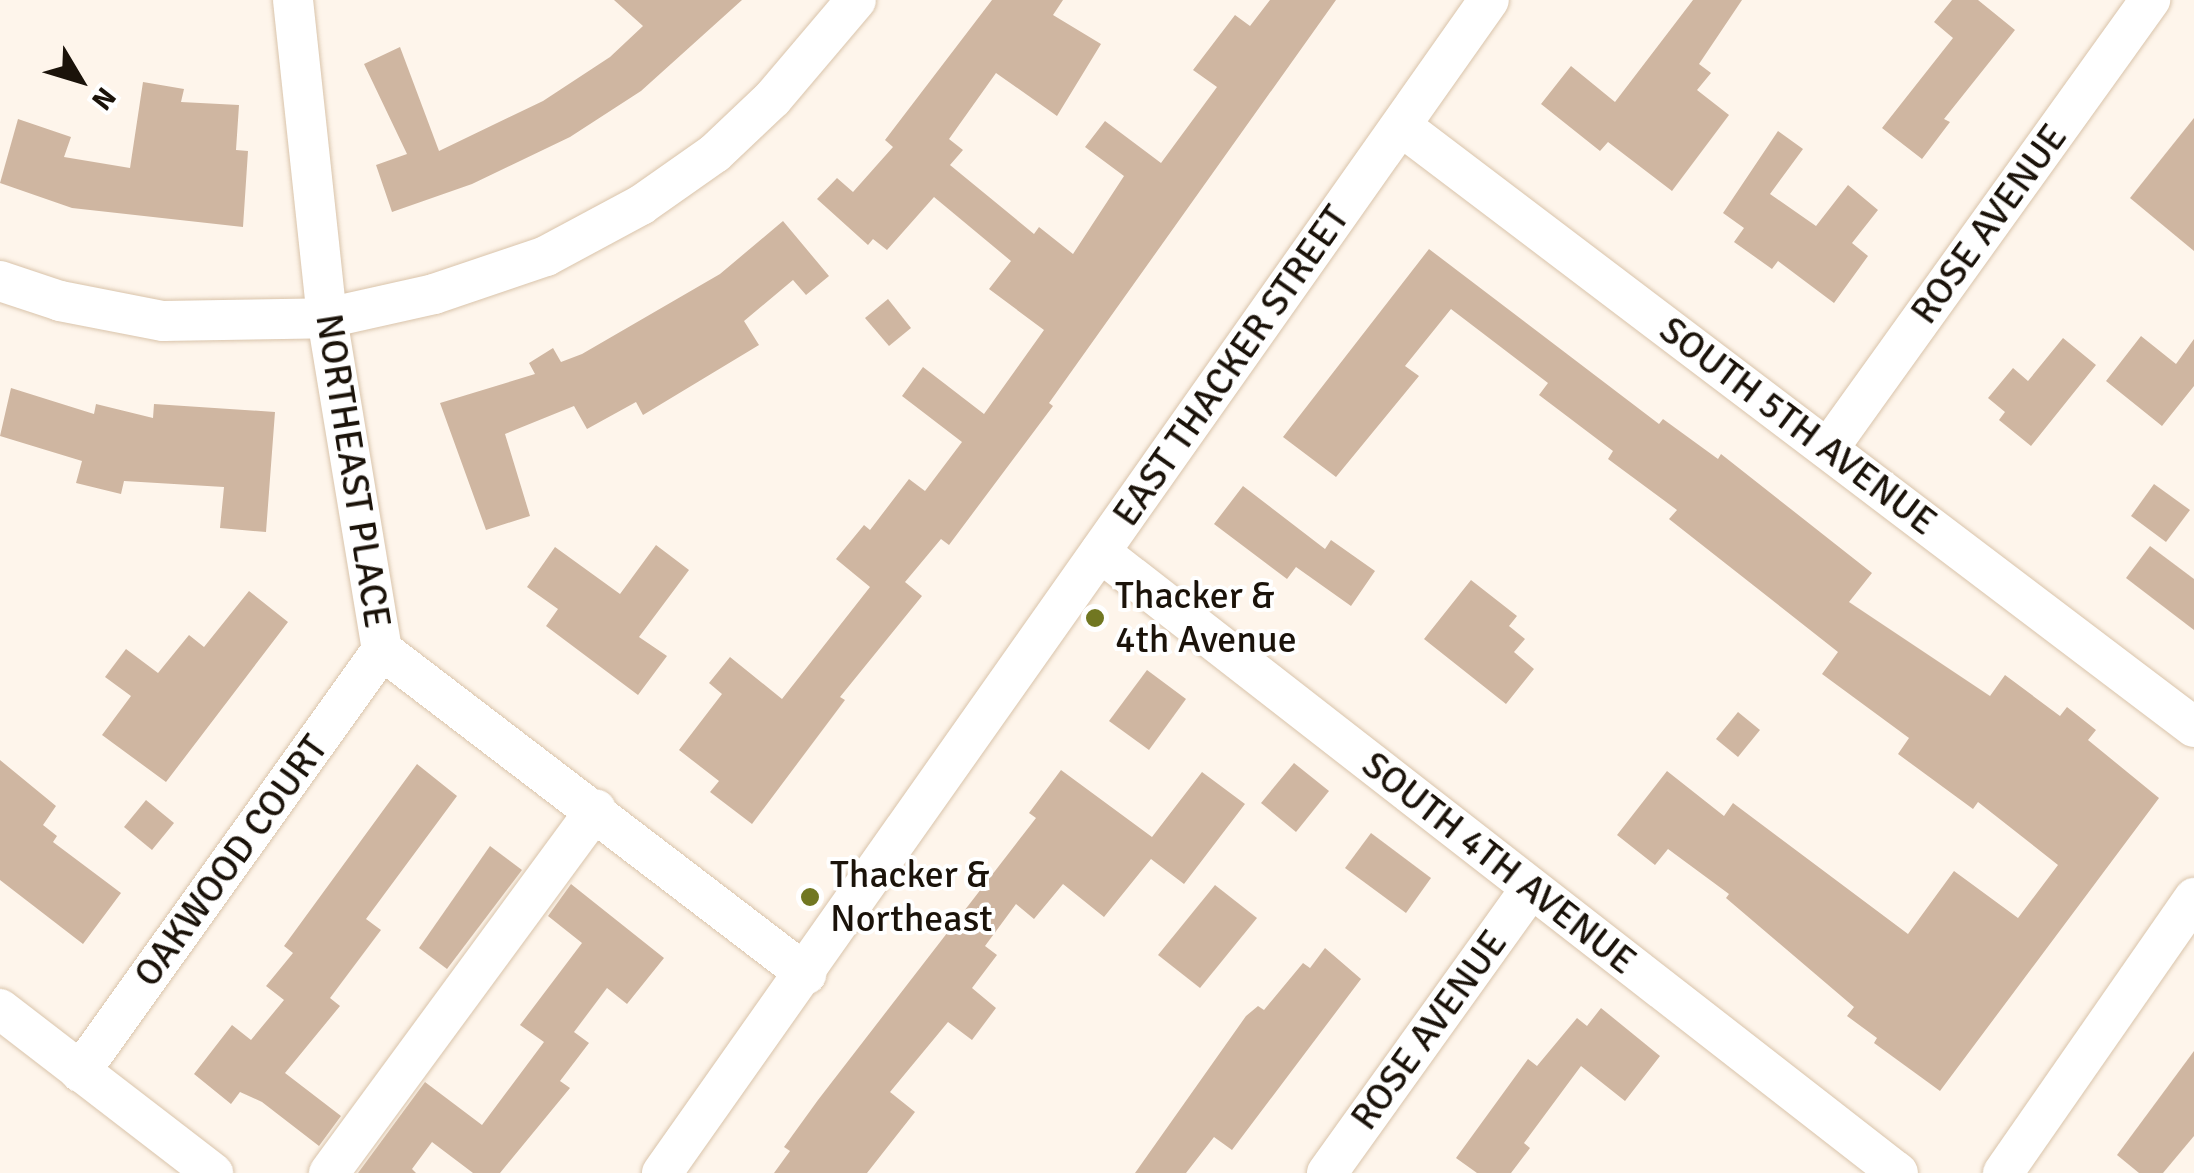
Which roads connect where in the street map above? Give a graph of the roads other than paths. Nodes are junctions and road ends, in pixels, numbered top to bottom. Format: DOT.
graph roads {
  1 [pos="293,0"];
  2 [pos="856,0"];
  3 [pos="1489,0"];
  4 [pos="2150,0"];
  5 [pos="1400,126"];
  6 [pos="0,281"];
  7 [pos="327,318"];
  8 [pos="1828,449"];
  9 [pos="1100,552"];
  10 [pos="382,650"];
  11 [pos="2194,727"];
  12 [pos="596,810"];
  13 [pos="1531,888"];
  14 [pos="2194,898"];
  15 [pos="806,974"];
  16 [pos="0,1008"];
  17 [pos="80,1072"];
  18 [pos="213,1173"];
  19 [pos="329,1173"];
  20 [pos="662,1173"];
  21 [pos="1327,1173"];
  22 [pos="1898,1173"];
  23 [pos="2002,1173"];
  1 -- 7 [label="street, NORTHEAST PLACE"];
  2 -- 7 [label="street"];
  3 -- 5 [label="street, EAST THACKER STREET"];
  4 -- 8 [label="street, ROSE AVENUE"];
  5 -- 8 [label="street, SOUTH 5TH AVENUE"];
  5 -- 9 [label="street, EAST THACKER STREET"];
  6 -- 7 [label="street"];
  7 -- 10 [label="street, NORTHEAST PLACE"];
  8 -- 11 [label="street, SOUTH 5TH AVENUE"];
  9 -- 13 [label="street, SOUTH 4TH AVENUE"];
  9 -- 15 [label="street, EAST THACKER STREET"];
  10 -- 12 [label="street, NORTHEAST PLACE"];
  10 -- 17 [label="street, OAKWOOD COURT"];
  12 -- 15 [label="street, NORTHEAST PLACE"];
  12 -- 19 [label="street"];
  13 -- 21 [label="street, ROSE AVENUE"];
  13 -- 22 [label="street, SOUTH 4TH AVENUE"];
  14 -- 23 [label="street"];
  15 -- 20 [label="street, EAST THACKER STREET"];
  16 -- 17 [label="street"];
  17 -- 18 [label="street"];
}
